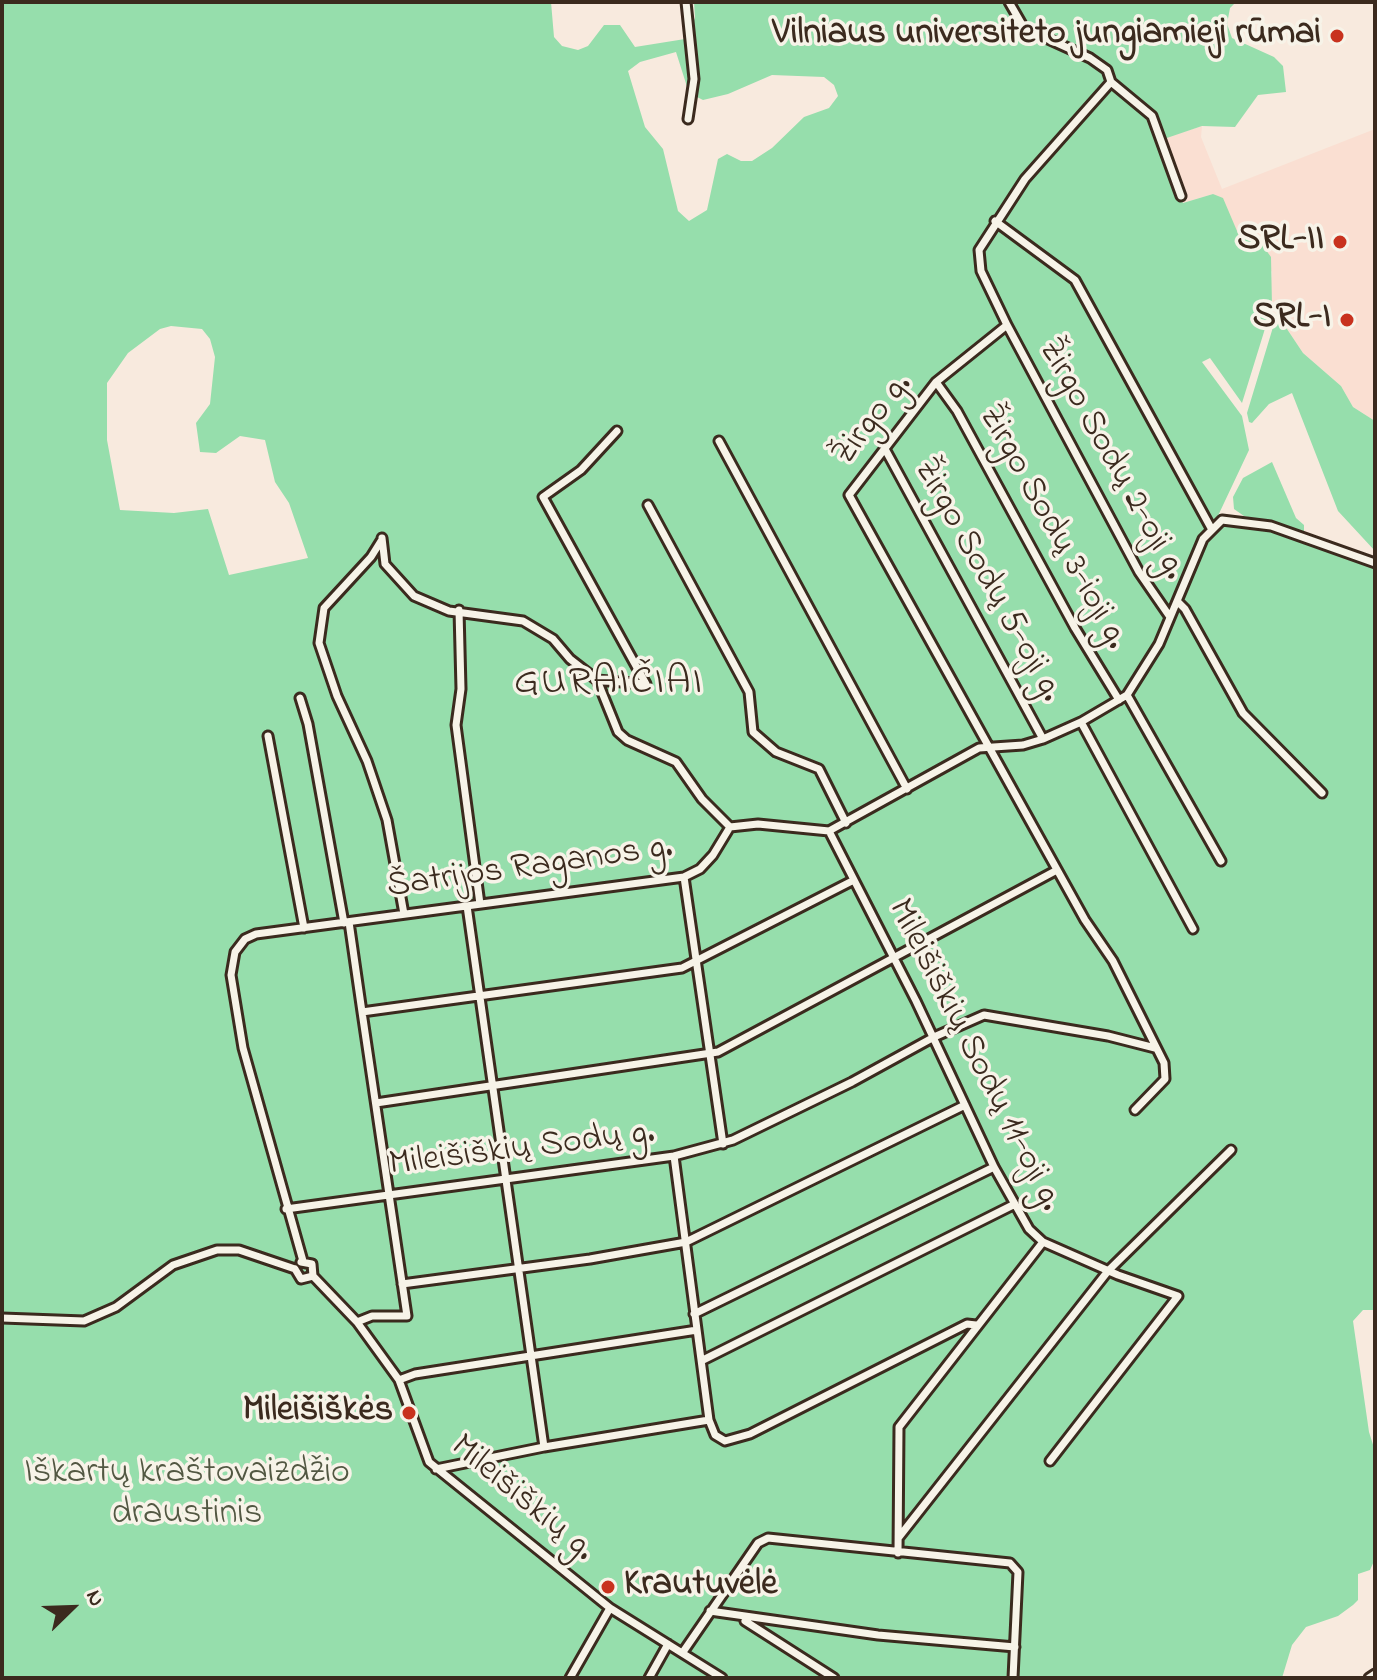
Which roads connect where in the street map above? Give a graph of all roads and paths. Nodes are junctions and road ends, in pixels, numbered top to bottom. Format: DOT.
graph roads {
  1 [pos="686,2"];
  2 [pos="1009,2"];
  3 [pos="1111,82"];
  4 [pos="688,119"];
  5 [pos="1181,196"];
  6 [pos="995,221"];
  7 [pos="1007,325"];
  8 [pos="936,382"];
  9 [pos="617,431"];
  10 [pos="719,441"];
  11 [pos="885,449"];
  12 [pos="648,505"];
  13 [pos="1211,528"];
  14 [pos="1375,563"];
  15 [pos="1178,602"];
  16 [pos="459,610"];
  17 [pos="1170,617"];
  18 [pos="597,680"];
  19 [pos="1127,695"];
  20 [pos="300,698"];
  21 [pos="1119,700"];
  22 [pos="1081,722"];
  23 [pos="268,736"];
  24 [pos="1043,739"];
  25 [pos="991,745"];
  26 [pos="907,789"];
  27 [pos="1322,793"];
  28 [pos="846,823"];
  29 [pos="730,827"];
  30 [pos="829,831"];
  31 [pos="1221,861"];
  32 [pos="1057,870"];
  33 [pos="684,877"];
  34 [pos="854,880"];
  35 [pos="480,904"];
  36 [pos="467,906"];
  37 [pos="404,914"];
  38 [pos="346,922"];
  39 [pos="304,928"];
  40 [pos="1193,929"];
  41 [pos="892,957"];
  42 [pos="695,962"];
  43 [pos="478,995"];
  44 [pos="362,1012"];
  45 [pos="934,1037"];
  46 [pos="1155,1048"];
  47 [pos="708,1056"];
  48 [pos="490,1086"];
  49 [pos="376,1103"];
  50 [pos="965,1105"];
  51 [pos="1135,1110"];
  52 [pos="723,1144"];
  53 [pos="1231,1150"];
  54 [pos="674,1156"];
  55 [pos="994,1167"];
  56 [pos="504,1177"];
  57 [pos="388,1194"];
  58 [pos="1015,1204"];
  59 [pos="286,1209"];
  60 [pos="686,1242"];
  61 [pos="1043,1242"];
  62 [pos="303,1261"];
  63 [pos="517,1267"];
  64 [pos="295,1269"];
  65 [pos="1108,1271"];
  66 [pos="313,1276"];
  67 [pos="402,1284"];
  68 [pos="694,1314"];
  69 [pos="2,1318"];
  70 [pos="357,1322"];
  71 [pos="976,1325"];
  72 [pos="697,1330"];
  73 [pos="530,1358"];
  74 [pos="703,1360"];
  75 [pos="399,1380"];
  76 [pos="709,1420"];
  77 [pos="544,1447"];
  78 [pos="1050,1461"];
  79 [pos="436,1469"];
  80 [pos="899,1537"];
  81 [pos="898,1553"];
  82 [pos="610,1608"];
  83 [pos="710,1611"];
  84 [pos="741,1618"];
  85 [pos="668,1644"];
  86 [pos="1015,1647"];
  87 [pos="683,1652"];
  88 [pos="1375,1674"];
  89 [pos="570,1678"];
  90 [pos="649,1678"];
  91 [pos="722,1678"];
  92 [pos="834,1678"];
  93 [pos="1013,1678"];
  94 [pos="1369,1678"];
  1 -- 4 [label="street"];
  2 -- 3 [label="street"];
  3 -- 5 [label="street"];
  3 -- 6 [label="street"];
  6 -- 7 [label="street"];
  6 -- 13 [label="street"];
  7 -- 8 [label="street, Žirgo g."];
  7 -- 17 [label="street, Žirgo Sodų 2-oji g."];
  8 -- 11 [label="street, Žirgo g."];
  8 -- 21 [label="street, Žirgo Sodų 3-ioji g."];
  9 -- 18 [label="street"];
  10 -- 26 [label="street"];
  11 -- 24 [label="street, Žirgo Sodų 5-oji g."];
  11 -- 25 [label="street, Žirgo g."];
  12 -- 28 [label="street"];
  13 -- 14 [label="street"];
  13 -- 15 [label="street"];
  15 -- 17 [label="street"];
  15 -- 27 [label="street"];
  16 -- 18 [label="street"];
  16 -- 35 [label="street"];
  16 -- 37 [label="street"];
  17 -- 19 [label="street"];
  18 -- 29 [label="street"];
  19 -- 21 [label="street"];
  19 -- 31 [label="street"];
  20 -- 38 [label="street"];
  21 -- 22 [label="street"];
  22 -- 24 [label="street"];
  22 -- 40 [label="street"];
  23 -- 39 [label="street"];
  24 -- 25 [label="street"];
  25 -- 26 [label="street"];
  25 -- 32 [label="street, Žirgo g."];
  26 -- 28 [label="street"];
  28 -- 30 [label="street"];
  29 -- 30 [label="street"];
  29 -- 33 [label="street, Šatrijos Raganos g."];
  30 -- 34 [label="street, Mileišiškių Sodų 11-oji g."];
  32 -- 41 [label="street"];
  32 -- 46 [label="street, Žirgo g."];
  33 -- 35 [label="street, Šatrijos Raganos g."];
  33 -- 42 [label="street"];
  34 -- 41 [label="street, Mileišiškių Sodų 11-oji g."];
  34 -- 42 [label="street"];
  35 -- 36 [label="street, Šatrijos Raganos g."];
  36 -- 37 [label="street, Šatrijos Raganos g."];
  36 -- 43 [label="street"];
  37 -- 38 [label="street, Šatrijos Raganos g."];
  38 -- 39 [label="street, Šatrijos Raganos g."];
  38 -- 44 [label="street"];
  39 -- 59 [label="street, Šatrijos Raganos g."];
  41 -- 45 [label="street, Mileišiškių Sodų 11-oji g."];
  41 -- 47 [label="street"];
  42 -- 43 [label="street"];
  42 -- 47 [label="street"];
  43 -- 44 [label="street"];
  43 -- 48 [label="street"];
  44 -- 49 [label="street"];
  45 -- 46 [label="street"];
  45 -- 50 [label="street, Mileišiškių Sodų 11-oji g."];
  45 -- 52 [label="street"];
  46 -- 51 [label="street, Žirgo g."];
  47 -- 48 [label="street"];
  47 -- 52 [label="street"];
  48 -- 49 [label="street"];
  48 -- 56 [label="street"];
  49 -- 57 [label="street"];
  50 -- 55 [label="street, Mileišiškių Sodų 11-oji g."];
  50 -- 60 [label="street"];
  52 -- 54 [label="street"];
  53 -- 65 [label="street"];
  54 -- 56 [label="street, Mileišiškių Sodų g."];
  54 -- 60 [label="street, Mileišiškių Sodų g."];
  55 -- 58 [label="street, Mileišiškių Sodų 11-oji g."];
  55 -- 68 [label="street"];
  56 -- 57 [label="street, Mileišiškių Sodų g."];
  56 -- 63 [label="street"];
  57 -- 59 [label="street, Mileišiškių Sodų g."];
  57 -- 67 [label="street"];
  58 -- 61 [label="street, Mileišiškių Sodų 11-oji g."];
  58 -- 74 [label="street"];
  59 -- 62 [label="street, Šatrijos Raganos g."];
  60 -- 63 [label="street"];
  60 -- 68 [label="street, Mileišiškių Sodų g."];
  61 -- 65 [label="street, Mileišiškių Sodų 11-oji g."];
  61 -- 71 [label="street"];
  62 -- 64 [label="street"];
  62 -- 66 [label="street, Šatrijos Raganos g."];
  63 -- 67 [label="street"];
  63 -- 73 [label="street"];
  64 -- 66 [label="street"];
  64 -- 69 [label="street"];
  65 -- 78 [label="street, Mileišiškių Sodų 11-oji g."];
  65 -- 80 [label="street"];
  66 -- 70 [label="street, Mileišiškių g."];
  67 -- 70 [label="street"];
  68 -- 72 [label="street, Mileišiškių Sodų g."];
  70 -- 75 [label="street, Mileišiškių g."];
  71 -- 76 [label="street"];
  71 -- 80 [label="street"];
  72 -- 73 [label="street"];
  72 -- 74 [label="street, Mileišiškių Sodų g."];
  73 -- 75 [label="street"];
  73 -- 77 [label="street"];
  74 -- 76 [label="street, Mileišiškių Sodų g."];
  75 -- 79 [label="street, Mileišiškių g."];
  76 -- 77 [label="street"];
  77 -- 79 [label="street"];
  79 -- 82 [label="street, Mileišiškių g."];
  80 -- 81 [label="street"];
  81 -- 83 [label="street"];
  81 -- 86 [label="street"];
  82 -- 85 [label="street, Mileišiškių g."];
  82 -- 89 [label="street"];
  83 -- 84 [label="street"];
  83 -- 87 [label="street"];
  84 -- 86 [label="street"];
  84 -- 92 [label="street"];
  85 -- 87 [label="street, Mileišiškių g."];
  85 -- 90 [label="street"];
  86 -- 93 [label="street"];
  87 -- 91 [label="street, Mileišiškių g."];
  88 -- 94 [label="street"];
}
